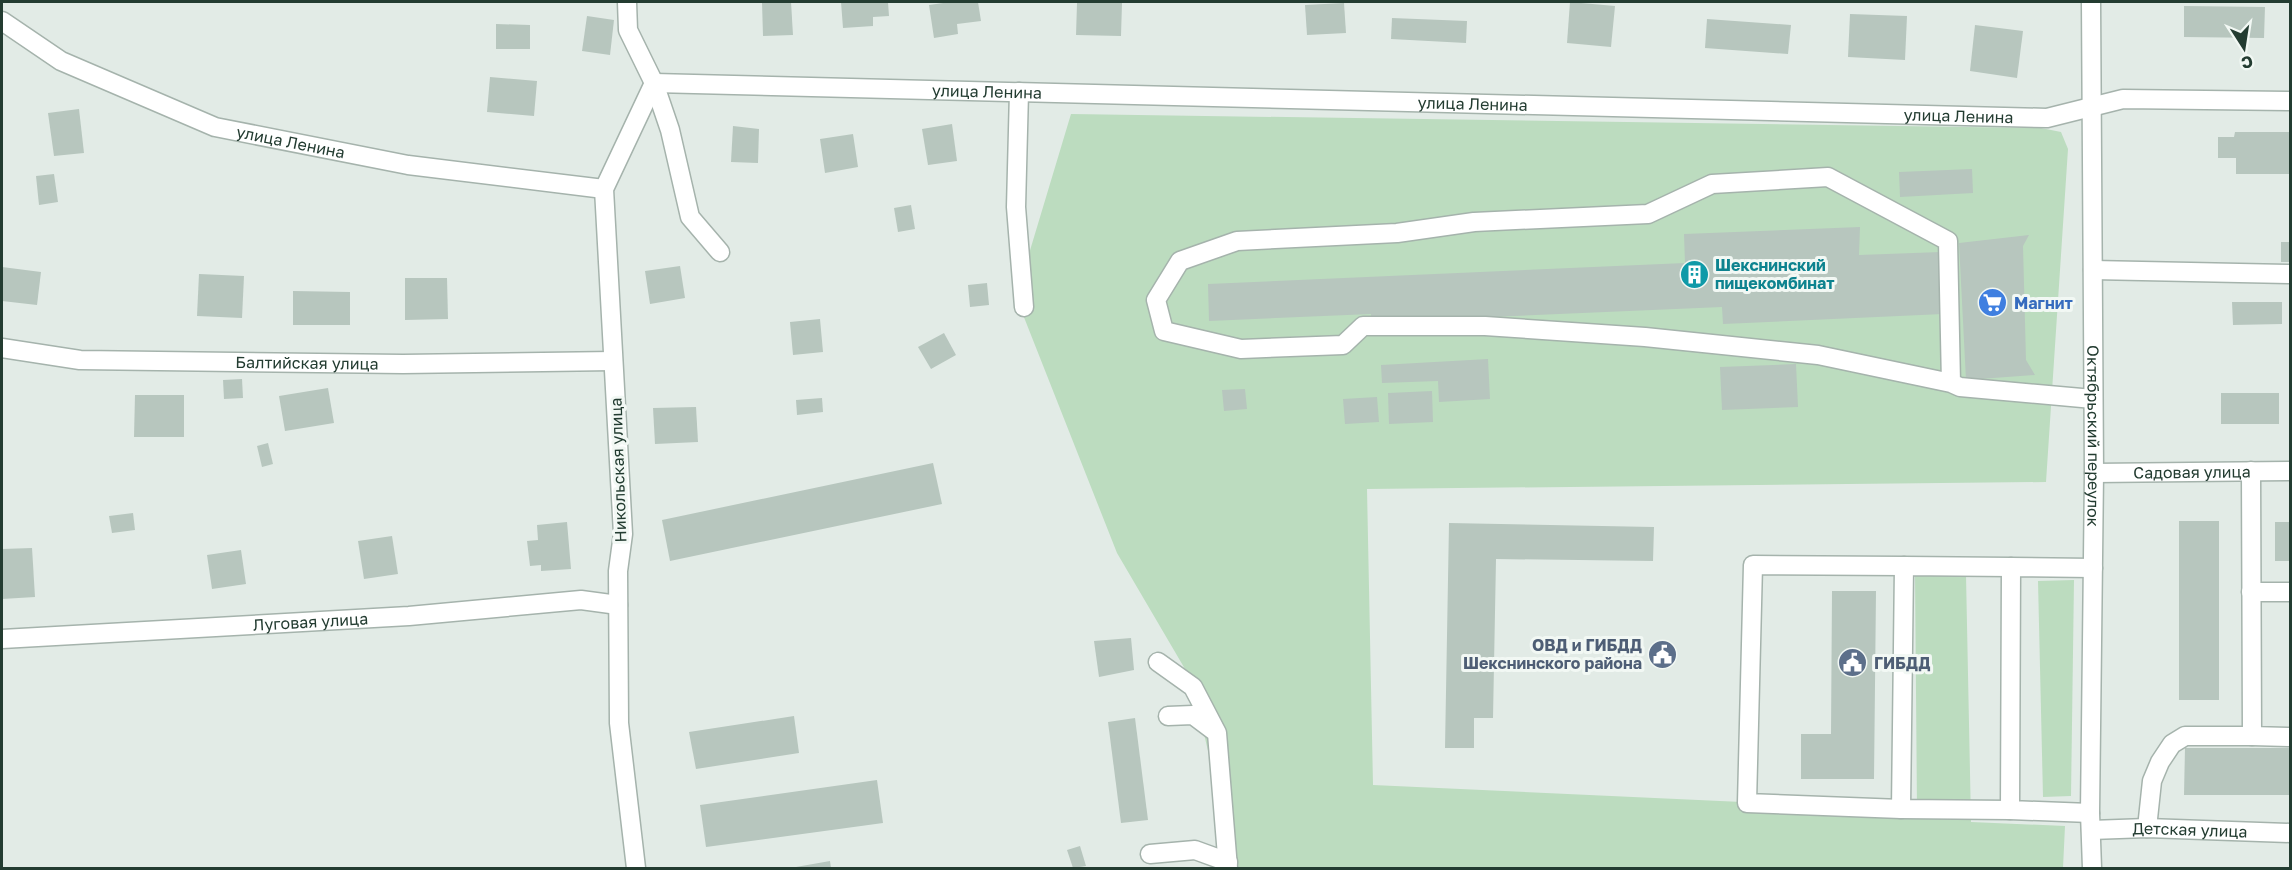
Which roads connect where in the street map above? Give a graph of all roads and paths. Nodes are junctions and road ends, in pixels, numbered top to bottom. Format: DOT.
graph roads {
  1 [pos="627,2"];
  2 [pos="2091,2"];
  3 [pos="2,21"];
  4 [pos="654,83"];
  5 [pos="1019,92"];
  6 [pos="2290,101"];
  7 [pos="2091,108"];
  8 [pos="604,189"];
  9 [pos="720,252"];
  10 [pos="2093,270"];
  11 [pos="2290,274"];
  12 [pos="1024,307"];
  13 [pos="2,348"];
  14 [pos="613,361"];
  15 [pos="1951,383"];
  16 [pos="2093,399"];
  17 [pos="2251,471"];
  18 [pos="2290,471"];
  19 [pos="2094,473"];
  20 [pos="1905,566"];
  21 [pos="2011,567"];
  22 [pos="2093,568"];
  23 [pos="2252,592"];
  24 [pos="2290,592"];
  25 [pos="618,605"];
  26 [pos="2,639"];
  27 [pos="1158,662"];
  28 [pos="1168,716"];
  29 [pos="1217,733"];
  30 [pos="2252,736"];
  31 [pos="2290,737"];
  32 [pos="1901,809"];
  33 [pos="2010,810"];
  34 [pos="2090,821"];
  35 [pos="2147,828"];
  36 [pos="2290,833"];
  37 [pos="1150,854"];
  38 [pos="1228,865"];
  39 [pos="636,868"];
  40 [pos="2092,868"];
  1 -- 4 [label="street"];
  2 -- 7 [label="street, Октябрьский переулок"];
  3 -- 8 [label="street, улица Ленина"];
  4 -- 5 [label="street, улица Ленина"];
  4 -- 8 [label="street, Никольская улица"];
  4 -- 9 [label="street"];
  5 -- 7 [label="street, улица Ленина"];
  5 -- 12 [label="street"];
  6 -- 7 [label="street, улица Ленина"];
  7 -- 10 [label="street, Октябрьский переулок"];
  8 -- 14 [label="street, Никольская улица"];
  10 -- 11 [label="street"];
  10 -- 16 [label="street, Октябрьский переулок"];
  13 -- 14 [label="street, Балтийская улица"];
  14 -- 25 [label="street, Никольская улица"];
  15 -- 15 [label="street"];
  15 -- 16 [label="street"];
  16 -- 19 [label="street, Октябрьский переулок"];
  17 -- 18 [label="street, Садовая улица"];
  17 -- 19 [label="street, Садовая улица"];
  17 -- 23 [label="street"];
  19 -- 22 [label="street, Октябрьский переулок"];
  20 -- 21 [label="street"];
  20 -- 32 [label="street"];
  20 -- 32 [label="street, Детская улица"];
  21 -- 22 [label="street"];
  21 -- 33 [label="street"];
  22 -- 34 [label="street, Октябрьский переулок"];
  23 -- 24 [label="street"];
  23 -- 30 [label="street"];
  25 -- 26 [label="street, Луговая улица"];
  25 -- 39 [label="street, Никольская улица"];
  27 -- 29 [label="street"];
  28 -- 29 [label="street"];
  29 -- 38 [label="street"];
  30 -- 31 [label="street"];
  30 -- 35 [label="street"];
  32 -- 33 [label="street, Детская улица"];
  33 -- 34 [label="street, Детская улица"];
  34 -- 35 [label="street, Детская улица"];
  34 -- 40 [label="street, Октябрьский переулок"];
  35 -- 36 [label="street, Детская улица"];
  37 -- 38 [label="street"];
}
